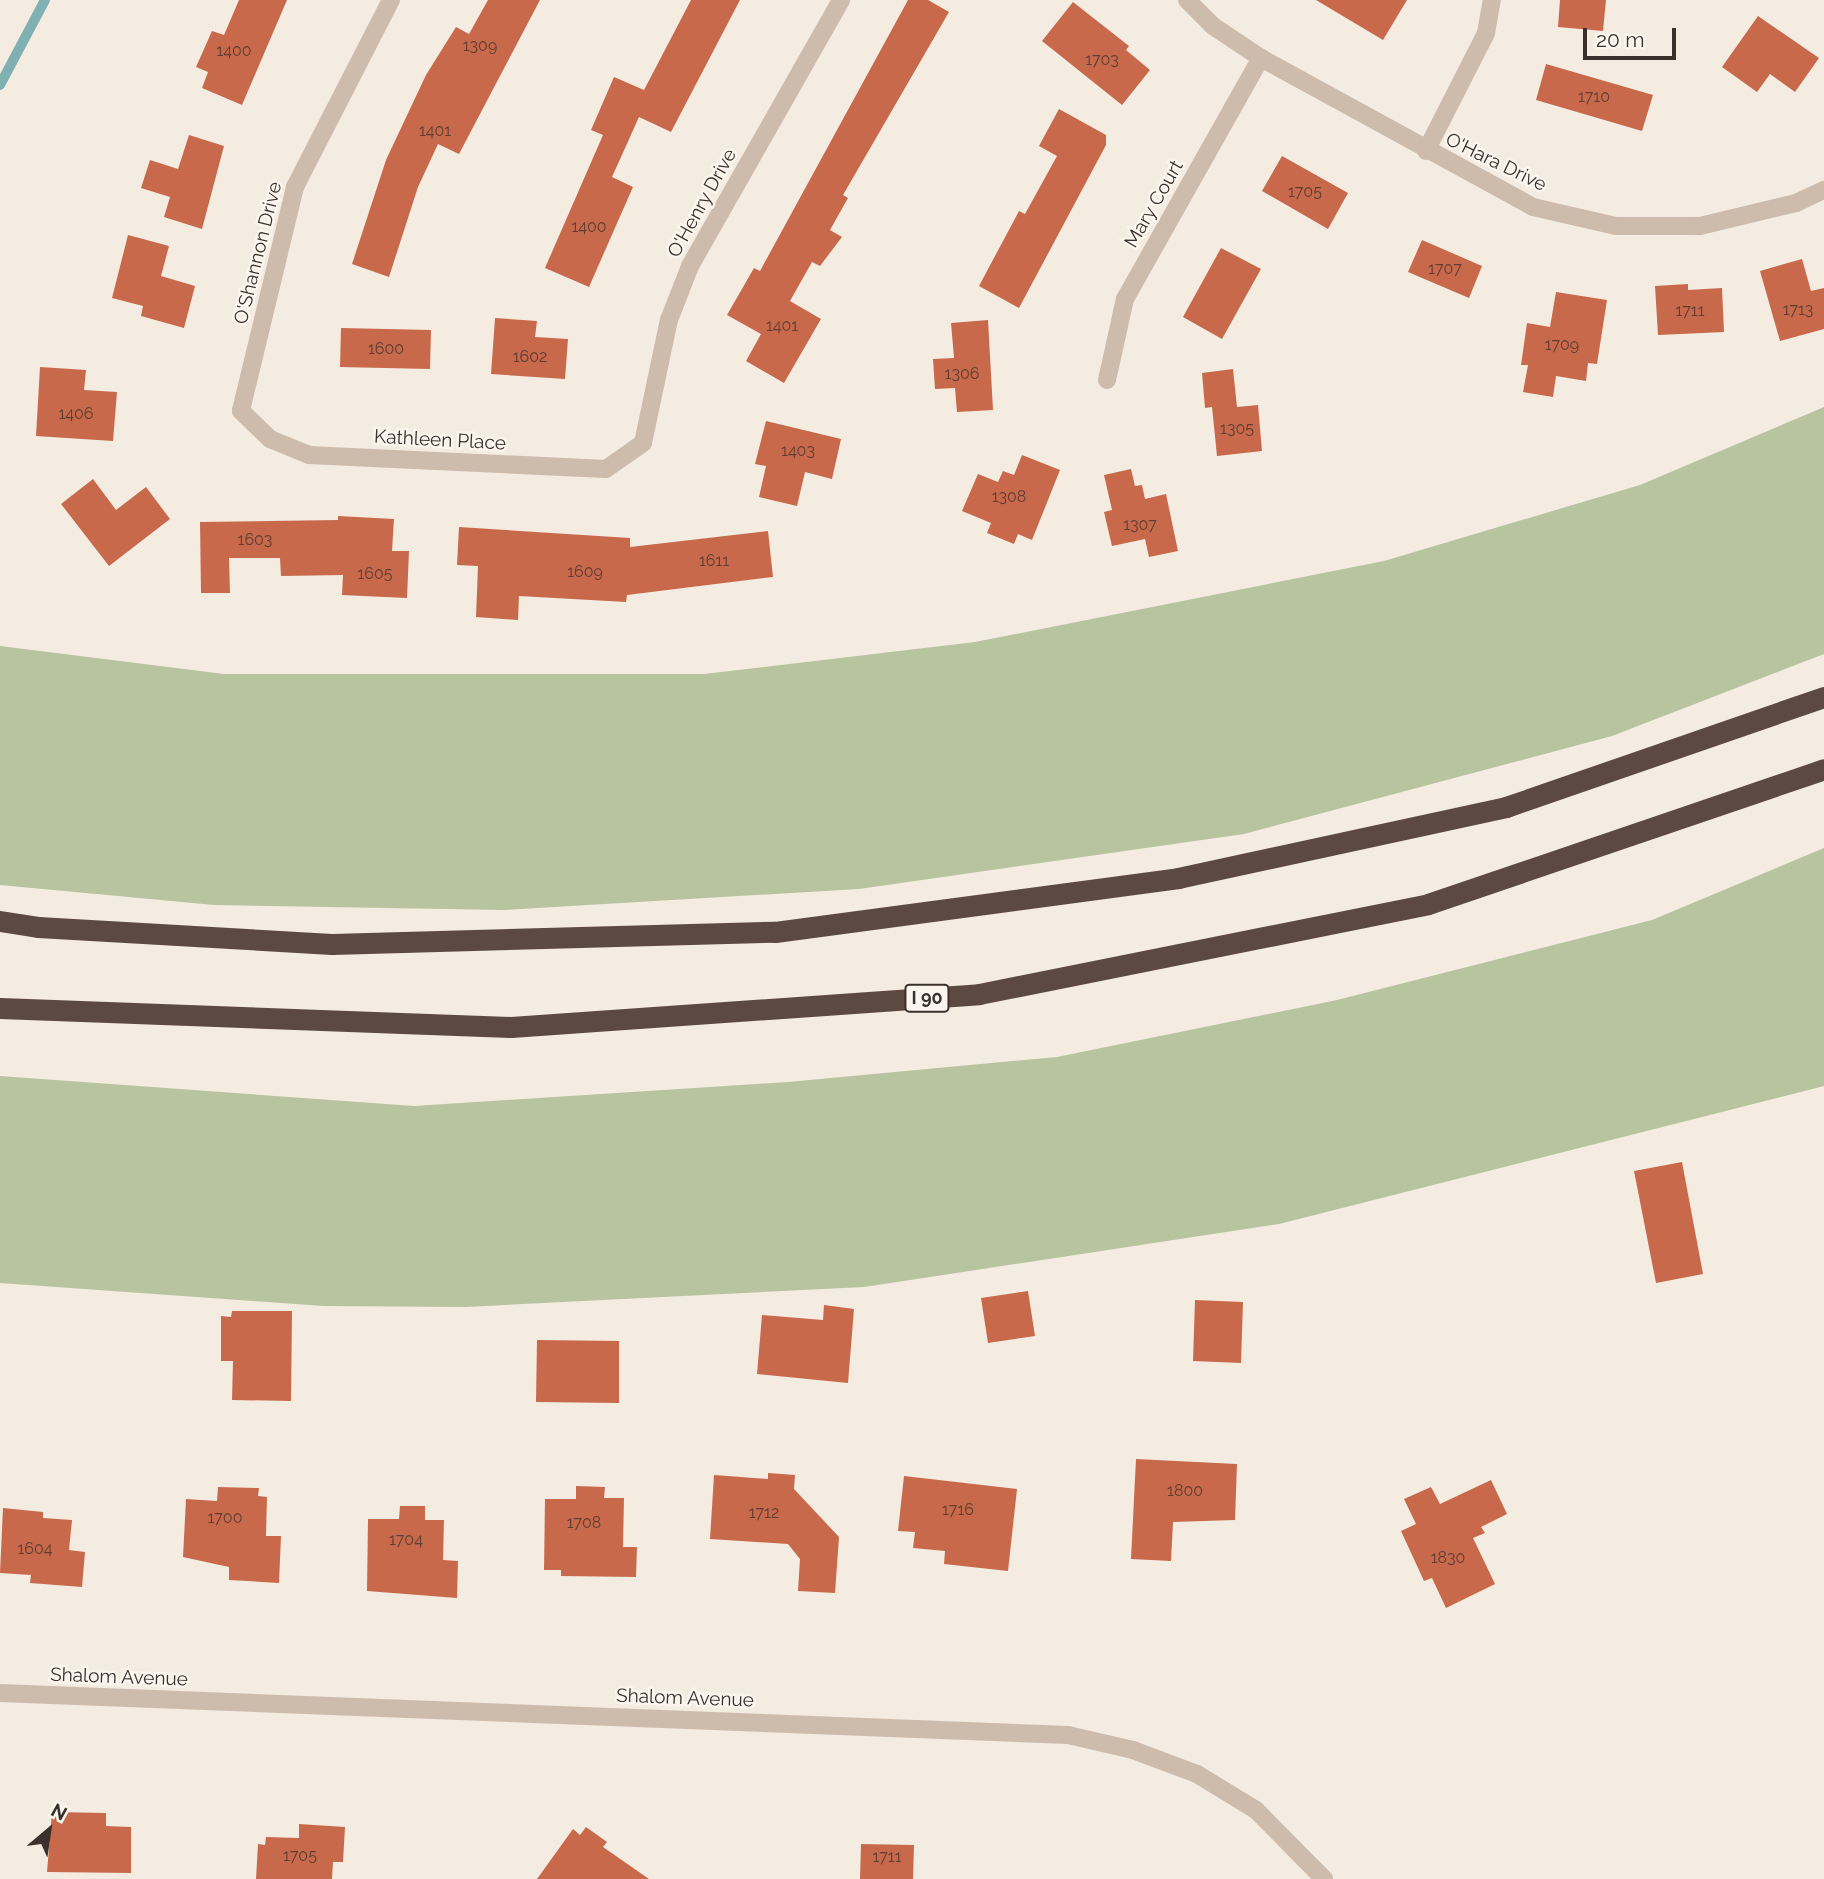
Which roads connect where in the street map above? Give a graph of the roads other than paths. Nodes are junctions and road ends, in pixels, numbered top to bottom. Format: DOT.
graph roads {
  1 [pos="391,0"];
  2 [pos="841,0"];
  3 [pos="1187,0"];
  4 [pos="1492,0"];
  5 [pos="1261,58"];
  6 [pos="1426,151"];
  7 [pos="1824,190"];
  8 [pos="1107,380"];
  9 [pos="241,411"];
  10 [pos="643,443"];
  11 [pos="1824,697"];
  12 [pos="1824,769"];
  13 [pos="0,921"];
  14 [pos="0,1008"];
  15 [pos="0,1693"];
  16 [pos="1324,1879"];
  1 -- 9 [label="street, O'Shannon Drive"];
  2 -- 10 [label="street, O'Henry Drive"];
  3 -- 5 [label="street, O'Hara Drive"];
  4 -- 6 [label="street"];
  5 -- 6 [label="street, O'Hara Drive"];
  5 -- 8 [label="street, Mary Court"];
  6 -- 7 [label="street, O'Hara Drive"];
  9 -- 10 [label="street, Kathleen Place"];
  11 -- 13 [label="highway"];
  12 -- 14 [label="highway, I 90"];
  15 -- 16 [label="street, Shalom Avenue"];
}
